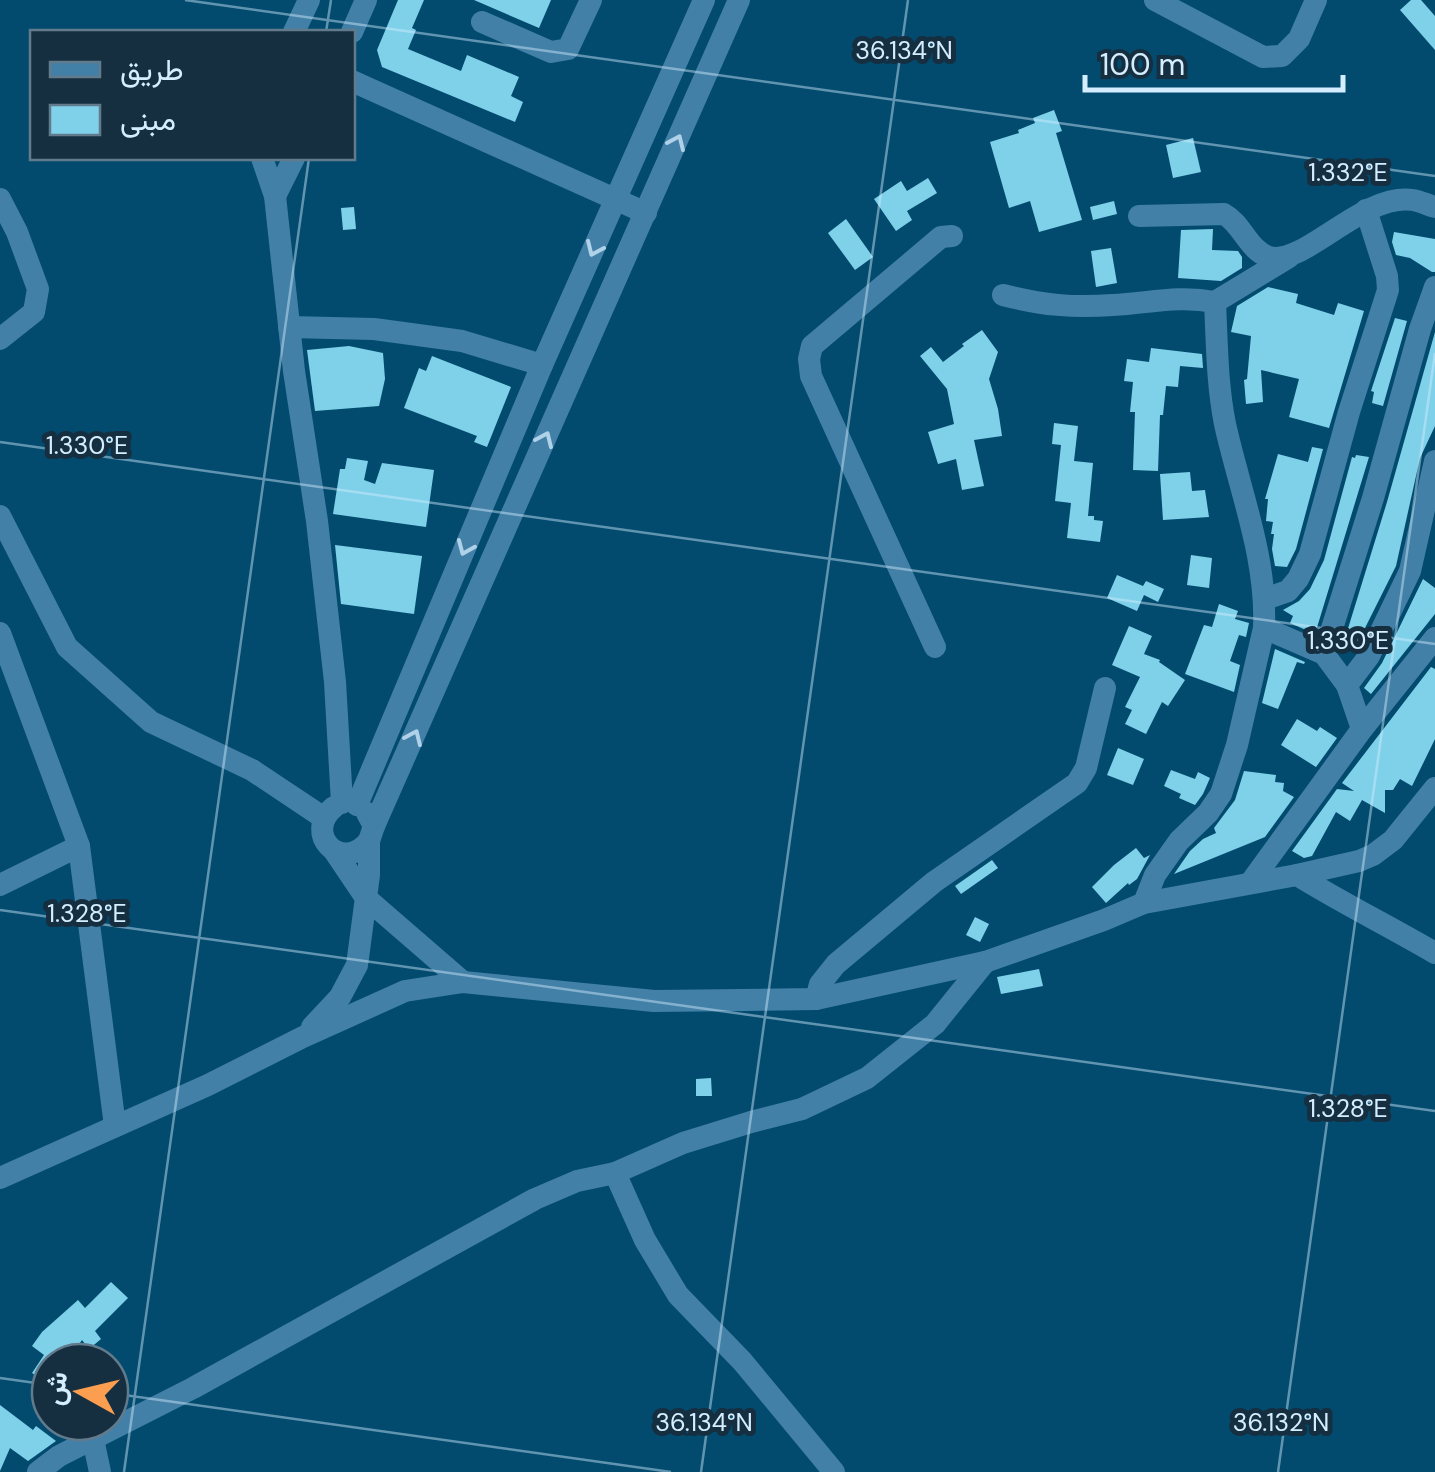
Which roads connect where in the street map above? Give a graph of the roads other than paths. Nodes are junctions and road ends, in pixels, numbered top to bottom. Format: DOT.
graph roads {
  1 [pos="309,0"];
  2 [pos="366,0"];
  3 [pos="590,0"];
  4 [pos="739,0"];
  5 [pos="1156,0"];
  6 [pos="1316,0"];
  7 [pos="697,2"];
  8 [pos="482,22"];
  9 [pos="295,30"];
  10 [pos="353,30"];
  11 [pos="355,82"];
  12 [pos="263,160"];
  13 [pos="293,160"];
  14 [pos="275,196"];
  15 [pos="0,199"];
  16 [pos="615,200"];
  17 [pos="1435,208"];
  18 [pos="1366,210"];
  19 [pos="646,213"];
  20 [pos="1139,216"];
  21 [pos="952,236"];
  22 [pos="1289,257"];
  23 [pos="1435,287"];
  24 [pos="1003,295"];
  25 [pos="1215,302"];
  26 [pos="289,327"];
  27 [pos="0,340"];
  28 [pos="542,366"];
  29 [pos="1435,461"];
  30 [pos="0,516"];
  31 [pos="1265,599"];
  32 [pos="1264,628"];
  33 [pos="0,633"];
  34 [pos="1435,638"];
  35 [pos="935,647"];
  36 [pos="1324,654"];
  37 [pos="1346,685"];
  38 [pos="1105,688"];
  39 [pos="1362,729"];
  40 [pos="1435,788"];
  41 [pos="341,809"];
  42 [pos="372,834"];
  43 [pos="79,846"];
  44 [pos="335,852"];
  45 [pos="1297,875"];
  46 [pos="1251,882"];
  47 [pos="0,885"];
  48 [pos="366,898"];
  49 [pos="1144,902"];
  50 [pos="1435,954"];
  51 [pos="984,962"];
  52 [pos="463,982"];
  53 [pos="816,999"];
  54 [pos="303,1036"];
  55 [pos="115,1126"];
  56 [pos="615,1173"];
  57 [pos="0,1178"];
  58 [pos="130,1420"];
  59 [pos="87,1442"];
  60 [pos="94,1442"];
  61 [pos="38,1472"];
  62 [pos="100,1472"];
  63 [pos="834,1472"];
  1 -- 9 [label="street"];
  2 -- 10 [label="street"];
  3 -- 8 [label="street"];
  19 -- 4 [label="street, one-way"];
  5 -- 6 [label="street"];
  7 -- 16 [label="street"];
  11 -- 16 [label="street"];
  12 -- 14 [label="street"];
  13 -- 14 [label="street"];
  14 -- 26 [label="street"];
  15 -- 27 [label="street"];
  16 -- 19 [label="street"];
  16 -- 28 [label="street, one-way"];
  17 -- 18 [label="street"];
  18 -- 22 [label="street"];
  18 -- 31 [label="street"];
  42 -- 19 [label="street, one-way"];
  20 -- 22 [label="street"];
  21 -- 35 [label="street"];
  22 -- 25 [label="street"];
  23 -- 36 [label="street"];
  24 -- 25 [label="street"];
  25 -- 31 [label="street"];
  26 -- 28 [label="street"];
  26 -- 41 [label="street"];
  28 -- 41 [label="street, one-way"];
  29 -- 37 [label="street"];
  30 -- 41 [label="street"];
  31 -- 32 [label="street"];
  32 -- 36 [label="street"];
  32 -- 49 [label="street"];
  33 -- 43 [label="street"];
  34 -- 39 [label="street"];
  36 -- 37 [label="street"];
  37 -- 39 [label="street"];
  38 -- 53 [label="street"];
  39 -- 46 [label="street"];
  40 -- 45 [label="street"];
  41 -- 42 [label="street"];
  41 -- 44 [label="street"];
  42 -- 44 [label="street"];
  42 -- 48 [label="street"];
  43 -- 47 [label="street"];
  43 -- 55 [label="street"];
  44 -- 48 [label="street"];
  45 -- 46 [label="street"];
  45 -- 50 [label="street"];
  46 -- 49 [label="street"];
  48 -- 52 [label="street"];
  48 -- 54 [label="street"];
  49 -- 51 [label="street"];
  51 -- 53 [label="street"];
  51 -- 56 [label="street"];
  52 -- 53 [label="street"];
  52 -- 54 [label="street"];
  54 -- 55 [label="street"];
  55 -- 57 [label="street"];
  56 -- 58 [label="street"];
  56 -- 63 [label="street"];
  59 -- 61 [label="street"];
  60 -- 62 [label="street"];
}
